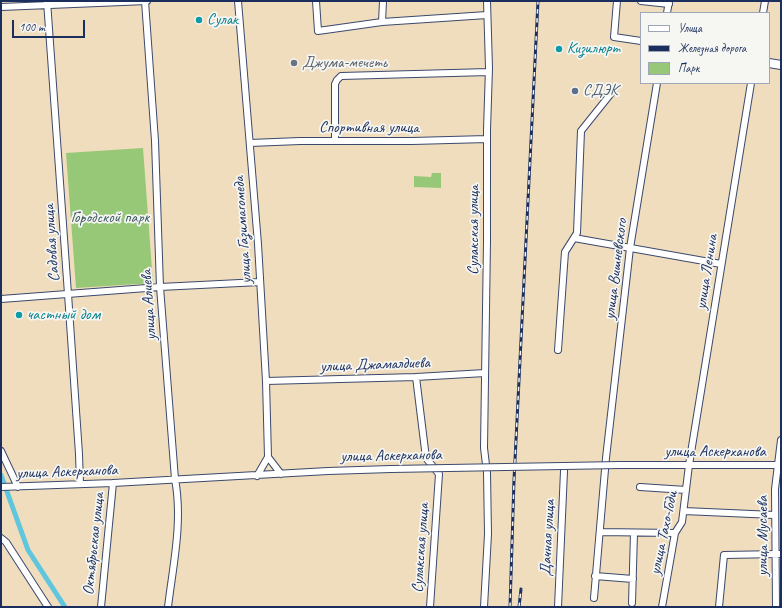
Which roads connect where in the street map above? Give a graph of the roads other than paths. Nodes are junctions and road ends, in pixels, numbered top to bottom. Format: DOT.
graph roads {
  1 [pos="146,1"];
  2 [pos="238,1"];
  3 [pos="316,1"];
  4 [pos="383,1"];
  5 [pos="487,1"];
  6 [pos="617,1"];
  7 [pos="641,1"];
  8 [pos="766,1"];
  9 [pos="669,2"];
  10 [pos="47,3"];
  11 [pos="1,7"];
  12 [pos="667,12"];
  13 [pos="763,12"];
  14 [pos="487,15"];
  15 [pos="382,22"];
  16 [pos="640,41"];
  17 [pos="770,63"];
  18 [pos="781,65"];
  19 [pos="489,72"];
  20 [pos="657,84"];
  21 [pos="751,84"];
  22 [pos="613,91"];
  23 [pos="487,139"];
  24 [pos="335,141"];
  25 [pos="250,142"];
  26 [pos="574,238"];
  27 [pos="630,248"];
  28 [pos="721,264"];
  29 [pos="260,282"];
  30 [pos="160,287"];
  31 [pos="68,294"];
  32 [pos="1,299"];
  33 [pos="558,350"];
  34 [pos="486,373"];
  35 [pos="416,377"];
  36 [pos="266,382"];
  37 [pos="781,440"];
  38 [pos="1,451"];
  39 [pos="268,457"];
  40 [pos="690,465"];
  41 [pos="779,465"];
  42 [pos="564,471"];
  43 [pos="281,474"];
  44 [pos="257,476"];
  45 [pos="174,479"];
  46 [pos="113,483"];
  47 [pos="80,484"];
  48 [pos="1,487"];
  49 [pos="15,487"];
  50 [pos="640,487"];
  51 [pos="686,490"];
  52 [pos="684,511"];
  53 [pos="774,515"];
  54 [pos="600,532"];
  55 [pos="634,533"];
  56 [pos="675,534"];
  57 [pos="1,538"];
  58 [pos="778,554"];
  59 [pos="595,576"];
  60 [pos="633,579"];
  61 [pos="594,598"];
  62 [pos="632,603"];
  63 [pos="48,607"];
  64 [pos="101,607"];
  65 [pos="168,607"];
  66 [pos="430,607"];
  67 [pos="484,607"];
  68 [pos="558,607"];
  69 [pos="662,607"];
  70 [pos="719,607"];
  71 [pos="776,607"];
  1 -- 10 [label="street"];
  1 -- 30 [label="street, улица Алиева"];
  2 -- 25 [label="street, улица Газимагомеда"];
  3 -- 15 [label="street"];
  4 -- 15 [label="street"];
  5 -- 14 [label="street, Сулакская улица"];
  6 -- 16 [label="street"];
  7 -- 9 [label="street"];
  8 -- 13 [label="street"];
  9 -- 12 [label="street"];
  10 -- 11 [label="street"];
  10 -- 31 [label="street, Садовая улица"];
  14 -- 15 [label="street"];
  14 -- 19 [label="street, Сулакская улица"];
  17 -- 18 [label="main road"];
  19 -- 23 [label="street, Сулакская улица"];
  19 -- 24 [label="street"];
  20 -- 27 [label="street, улица Вишневского"];
  21 -- 28 [label="street, улица Ленина"];
  22 -- 26 [label="street"];
  23 -- 24 [label="street, Спортивная улица"];
  23 -- 34 [label="street, Сулакская улица"];
  24 -- 25 [label="street, Спортивная улица"];
  25 -- 29 [label="street, улица Газимагомеда"];
  26 -- 27 [label="street"];
  26 -- 33 [label="street"];
  27 -- 28 [label="street"];
  27 -- 54 [label="street, улица Вишневского"];
  28 -- 40 [label="street, улица Ленина"];
  29 -- 30 [label="street"];
  29 -- 36 [label="street, улица Газимагомеда"];
  30 -- 31 [label="street"];
  30 -- 45 [label="street, улица Алиева"];
  31 -- 32 [label="street"];
  31 -- 47 [label="street, Садовая улица"];
  34 -- 35 [label="street, улица Джамалдиева"];
  34 -- 67 [label="street, Сулакская улица"];
  35 -- 36 [label="street, улица Джамалдиева"];
  35 -- 66 [label="street, Сулакская улица"];
  36 -- 39 [label="street, улица Газимагомеда"];
  37 -- 41 [label="street, улица Мусаева"];
  38 -- 49 [label="street"];
  39 -- 43 [label="street"];
  39 -- 44 [label="street"];
  40 -- 41 [label="street, улица Аскерханова"];
  40 -- 43 [label="street, улица Аскерханова, bridge"];
  40 -- 51 [label="street, улица Тахо-Годи"];
  41 -- 53 [label="street, улица Мусаева"];
  42 -- 68 [label="street, Дачная улица"];
  43 -- 44 [label="street, улица Аскерханова"];
  44 -- 45 [label="street, улица Аскерханова"];
  45 -- 46 [label="street, улица Аскерханова"];
  45 -- 65 [label="street, улица Алиева"];
  46 -- 47 [label="street, улица Аскерханова"];
  46 -- 64 [label="street, Октябрьская улица"];
  47 -- 49 [label="street, улица Аскерханова"];
  48 -- 49 [label="street, улица Аскерханова"];
  50 -- 51 [label="street"];
  51 -- 52 [label="street, улица Тахо-Годи"];
  52 -- 53 [label="street"];
  52 -- 56 [label="street, улица Тахо-Годи"];
  53 -- 58 [label="street, улица Мусаева"];
  54 -- 55 [label="street"];
  54 -- 59 [label="street, улица Вишневского"];
  55 -- 56 [label="street"];
  55 -- 60 [label="street"];
  56 -- 69 [label="street, улица Тахо-Годи"];
  57 -- 63 [label="street"];
  58 -- 70 [label="street"];
  58 -- 71 [label="street, улица Мусаева"];
  59 -- 60 [label="street"];
  59 -- 61 [label="street, улица Вишневского"];
  60 -- 62 [label="street"];
}
